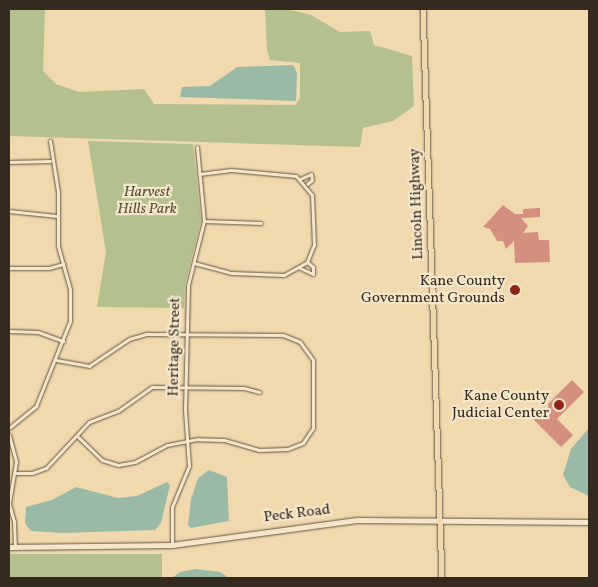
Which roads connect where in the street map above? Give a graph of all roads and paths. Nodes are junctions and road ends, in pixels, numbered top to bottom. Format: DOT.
graph roads {
  1 [pos="424,9"];
  2 [pos="50,140"];
  3 [pos="197,147"];
  4 [pos="51,161"];
  5 [pos="9,162"];
  6 [pos="199,174"];
  7 [pos="300,178"];
  8 [pos="307,184"];
  9 [pos="9,211"];
  10 [pos="58,216"];
  11 [pos="204,221"];
  12 [pos="261,223"];
  13 [pos="307,262"];
  14 [pos="194,263"];
  15 [pos="63,264"];
  16 [pos="9,268"];
  17 [pos="300,268"];
  18 [pos="9,331"];
  19 [pos="186,334"];
  20 [pos="63,341"];
  21 [pos="56,360"];
  22 [pos="185,386"];
  23 [pos="259,392"];
  24 [pos="9,428"];
  25 [pos="9,435"];
  26 [pos="78,436"];
  27 [pos="188,442"];
  28 [pos="16,472"];
  29 [pos="10,496"];
  30 [pos="9,503"];
  31 [pos="440,520"];
  32 [pos="589,522"];
  33 [pos="172,545"];
  34 [pos="9,547"];
  35 [pos="15,547"];
  36 [pos="442,578"];
  1 -- 31 [label="main road, Lincoln Highway"];
  2 -- 4 [label="street"];
  3 -- 6 [label="street, Heritage Street"];
  4 -- 5 [label="street"];
  4 -- 10 [label="street"];
  6 -- 7 [label="street"];
  6 -- 11 [label="street, Heritage Street"];
  7 -- 8 [label="street"];
  7 -- 8 [label="street"];
  8 -- 13 [label="street"];
  9 -- 10 [label="street"];
  10 -- 15 [label="street"];
  11 -- 12 [label="street"];
  11 -- 14 [label="street, Heritage Street"];
  13 -- 17 [label="street"];
  13 -- 17 [label="street"];
  14 -- 17 [label="street"];
  14 -- 19 [label="street, Heritage Street"];
  15 -- 16 [label="street"];
  15 -- 20 [label="street"];
  18 -- 20 [label="street"];
  19 -- 21 [label="street"];
  19 -- 22 [label="street, Heritage Street"];
  19 -- 27 [label="street"];
  20 -- 21 [label="street"];
  21 -- 24 [label="street"];
  22 -- 23 [label="street"];
  22 -- 26 [label="street"];
  22 -- 27 [label="street, Heritage Street"];
  25 -- 28 [label="street"];
  26 -- 27 [label="street"];
  26 -- 28 [label="street"];
  27 -- 33 [label="street, Heritage Street"];
  28 -- 29 [label="street"];
  29 -- 30 [label="street"];
  30 -- 35 [label="street"];
  31 -- 32 [label="street, Peck Road"];
  31 -- 33 [label="street, Peck Road"];
  31 -- 36 [label="main road, Lincoln Highway"];
  33 -- 35 [label="street, Peck Road"];
  34 -- 35 [label="street, Peck Road"];
}
